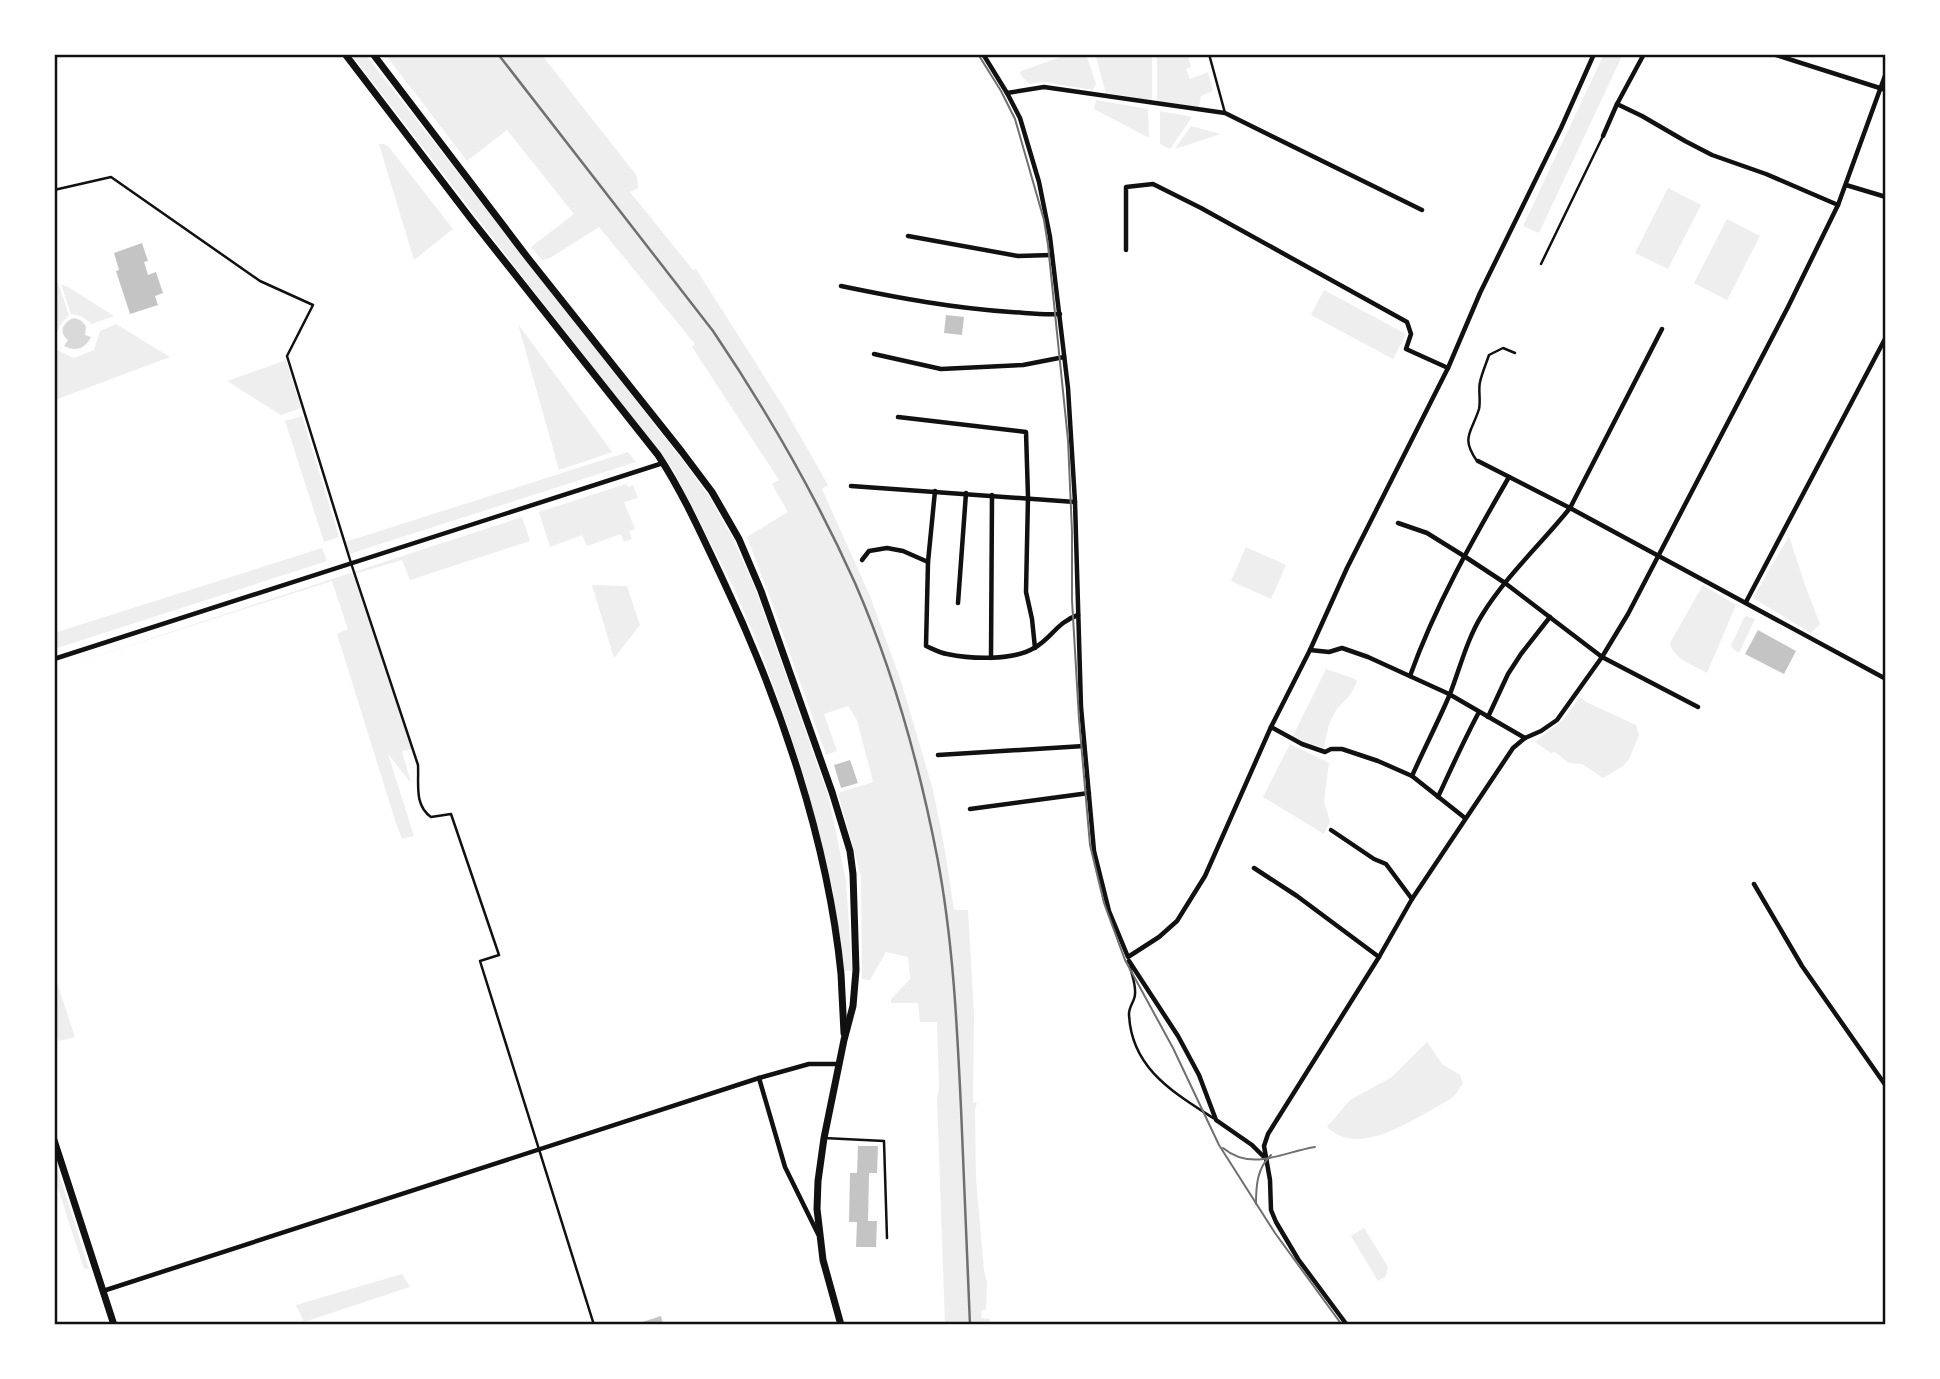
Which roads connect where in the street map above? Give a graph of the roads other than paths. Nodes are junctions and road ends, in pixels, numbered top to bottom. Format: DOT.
graph roads {
  1 [pos="345,54"];
  2 [pos="373,54"];
  3 [pos="983,54"];
  4 [pos="1209,54"];
  5 [pos="1594,54"];
  6 [pos="1644,54"];
  7 [pos="1773,54"];
  8 [pos="1886,73"];
  9 [pos="1883,89"];
  10 [pos="1007,93"];
  11 [pos="1617,104"];
  12 [pos="1225,113"];
  13 [pos="1603,136"];
  14 [pos="1846,184"];
  15 [pos="54,190"];
  16 [pos="1886,197"];
  17 [pos="1838,205"];
  18 [pos="1422,210"];
  19 [pos="908,236"];
  20 [pos="1126,250"];
  21 [pos="1052,255"];
  22 [pos="1541,264"];
  23 [pos="841,286"];
  24 [pos="1060,314"];
  25 [pos="1662,330"];
  26 [pos="1886,337"];
  27 [pos="1515,353"];
  28 [pos="874,354"];
  29 [pos="1064,357"];
  30 [pos="1448,368"];
  31 [pos="898,417"];
  32 [pos="1478,461"];
  33 [pos="663,463"];
  34 [pos="1509,477"];
  35 [pos="851,486"];
  36 [pos="935,491"];
  37 [pos="966,493"];
  38 [pos="992,495"];
  39 [pos="1028,497"];
  40 [pos="1074,502"];
  41 [pos="1570,508"];
  42 [pos="1398,523"];
  43 [pos="1464,556"];
  44 [pos="1659,556"];
  45 [pos="862,560"];
  46 [pos="928,562"];
  47 [pos="351,563"];
  48 [pos="1505,583"];
  49 [pos="1746,602"];
  50 [pos="958,603"];
  51 [pos="1077,615"];
  52 [pos="1550,617"];
  53 [pos="1035,648"];
  54 [pos="1310,650"];
  55 [pos="1602,657"];
  56 [pos="991,658"];
  57 [pos="54,659"];
  58 [pos="1410,676"];
  59 [pos="1886,679"];
  60 [pos="1450,694"];
  61 [pos="1698,707"];
  62 [pos="1479,712"];
  63 [pos="1488,717"];
  64 [pos="1270,727"];
  65 [pos="1525,737"];
  66 [pos="1084,746"];
  67 [pos="938,755"];
  68 [pos="1412,776"];
  69 [pos="1089,793"];
  70 [pos="1438,797"];
  71 [pos="970,808"];
  72 [pos="1465,818"];
  73 [pos="1331,830"];
  74 [pos="1254,868"];
  75 [pos="1754,884"];
  76 [pos="1412,899"];
  77 [pos="1379,957"];
  78 [pos="1128,959"];
  79 [pos="841,973"];
  80 [pos="856,974"];
  81 [pos="844,1040"];
  82 [pos="840,1063"];
  83 [pos="759,1078"];
  84 [pos="1886,1086"];
  85 [pos="1216,1120"];
  86 [pos="824,1138"];
  87 [pos="54,1140"];
  88 [pos="539,1151"];
  89 [pos="1266,1160"];
  90 [pos="818,1236"];
  91 [pos="887,1238"];
  92 [pos="103,1291"];
  93 [pos="114,1325"];
  94 [pos="594,1325"];
  95 [pos="841,1325"];
  96 [pos="1347,1325"];
  1 -- 33 [label="main road"];
  2 -- 80 [label="main road"];
  3 -- 10 [label="street"];
  4 -- 12 [label="lane"];
  5 -- 30 [label="street"];
  6 -- 11 [label="street"];
  7 -- 9 [label="street"];
  8 -- 9 [label="street"];
  9 -- 14 [label="street"];
  10 -- 12 [label="street"];
  10 -- 21 [label="street"];
  11 -- 13 [label="street"];
  11 -- 17 [label="street"];
  12 -- 18 [label="street"];
  13 -- 22 [label="lane"];
  14 -- 16 [label="street"];
  14 -- 17 [label="street"];
  15 -- 47 [label="lane"];
  17 -- 44 [label="street"];
  19 -- 21 [label="street"];
  20 -- 30 [label="street"];
  21 -- 24 [label="street"];
  23 -- 24 [label="street"];
  24 -- 29 [label="street"];
  25 -- 41 [label="street"];
  26 -- 49 [label="street"];
  27 -- 32 [label="lane"];
  28 -- 29 [label="street"];
  29 -- 40 [label="street"];
  30 -- 54 [label="street"];
  31 -- 39 [label="street"];
  32 -- 34 [label="street"];
  33 -- 47 [label="street"];
  33 -- 79 [label="main road"];
  34 -- 41 [label="street"];
  34 -- 43 [label="street"];
  35 -- 36 [label="street"];
  36 -- 37 [label="street"];
  36 -- 46 [label="street"];
  37 -- 38 [label="street"];
  37 -- 50 [label="street"];
  38 -- 39 [label="street"];
  38 -- 56 [label="street"];
  39 -- 40 [label="street"];
  39 -- 53 [label="street"];
  40 -- 51 [label="street"];
  41 -- 44 [label="street"];
  41 -- 48 [label="street"];
  42 -- 43 [label="street"];
  43 -- 48 [label="street"];
  43 -- 58 [label="street"];
  44 -- 49 [label="street"];
  44 -- 55 [label="street"];
  45 -- 46 [label="street"];
  46 -- 56 [label="street"];
  47 -- 57 [label="street"];
  47 -- 88 [label="lane"];
  48 -- 52 [label="street"];
  48 -- 60 [label="street"];
  49 -- 59 [label="street"];
  51 -- 53 [label="street"];
  51 -- 66 [label="street"];
  52 -- 55 [label="street"];
  52 -- 63 [label="street"];
  53 -- 56 [label="street"];
  54 -- 58 [label="street"];
  54 -- 64 [label="street"];
  55 -- 61 [label="street"];
  55 -- 65 [label="street"];
  58 -- 60 [label="street"];
  60 -- 62 [label="street"];
  60 -- 68 [label="street"];
  62 -- 63 [label="street"];
  62 -- 70 [label="street"];
  63 -- 65 [label="street"];
  64 -- 68 [label="street"];
  64 -- 78 [label="street"];
  65 -- 72 [label="street"];
  66 -- 67 [label="street"];
  66 -- 69 [label="street"];
  68 -- 70 [label="street"];
  69 -- 71 [label="street"];
  69 -- 78 [label="street"];
  70 -- 72 [label="street"];
  72 -- 76 [label="street"];
  73 -- 76 [label="street"];
  74 -- 77 [label="street"];
  75 -- 84 [label="street"];
  76 -- 77 [label="street"];
  77 -- 89 [label="street"];
  78 -- 85 [label="street"];
  78 -- 85 [label="lane"];
  79 -- 80 [label="main road"];
  79 -- 81 [label="main road"];
  80 -- 81 [label="main road"];
  81 -- 82 [label="main road"];
  82 -- 83 [label="street"];
  82 -- 86 [label="main road"];
  83 -- 88 [label="street"];
  83 -- 90 [label="street"];
  85 -- 89 [label="street"];
  86 -- 90 [label="main road"];
  86 -- 91 [label="lane"];
  87 -- 92 [label="main road"];
  88 -- 92 [label="street"];
  88 -- 94 [label="lane"];
  89 -- 96 [label="street"];
  90 -- 95 [label="main road"];
  92 -- 93 [label="main road"];
}
